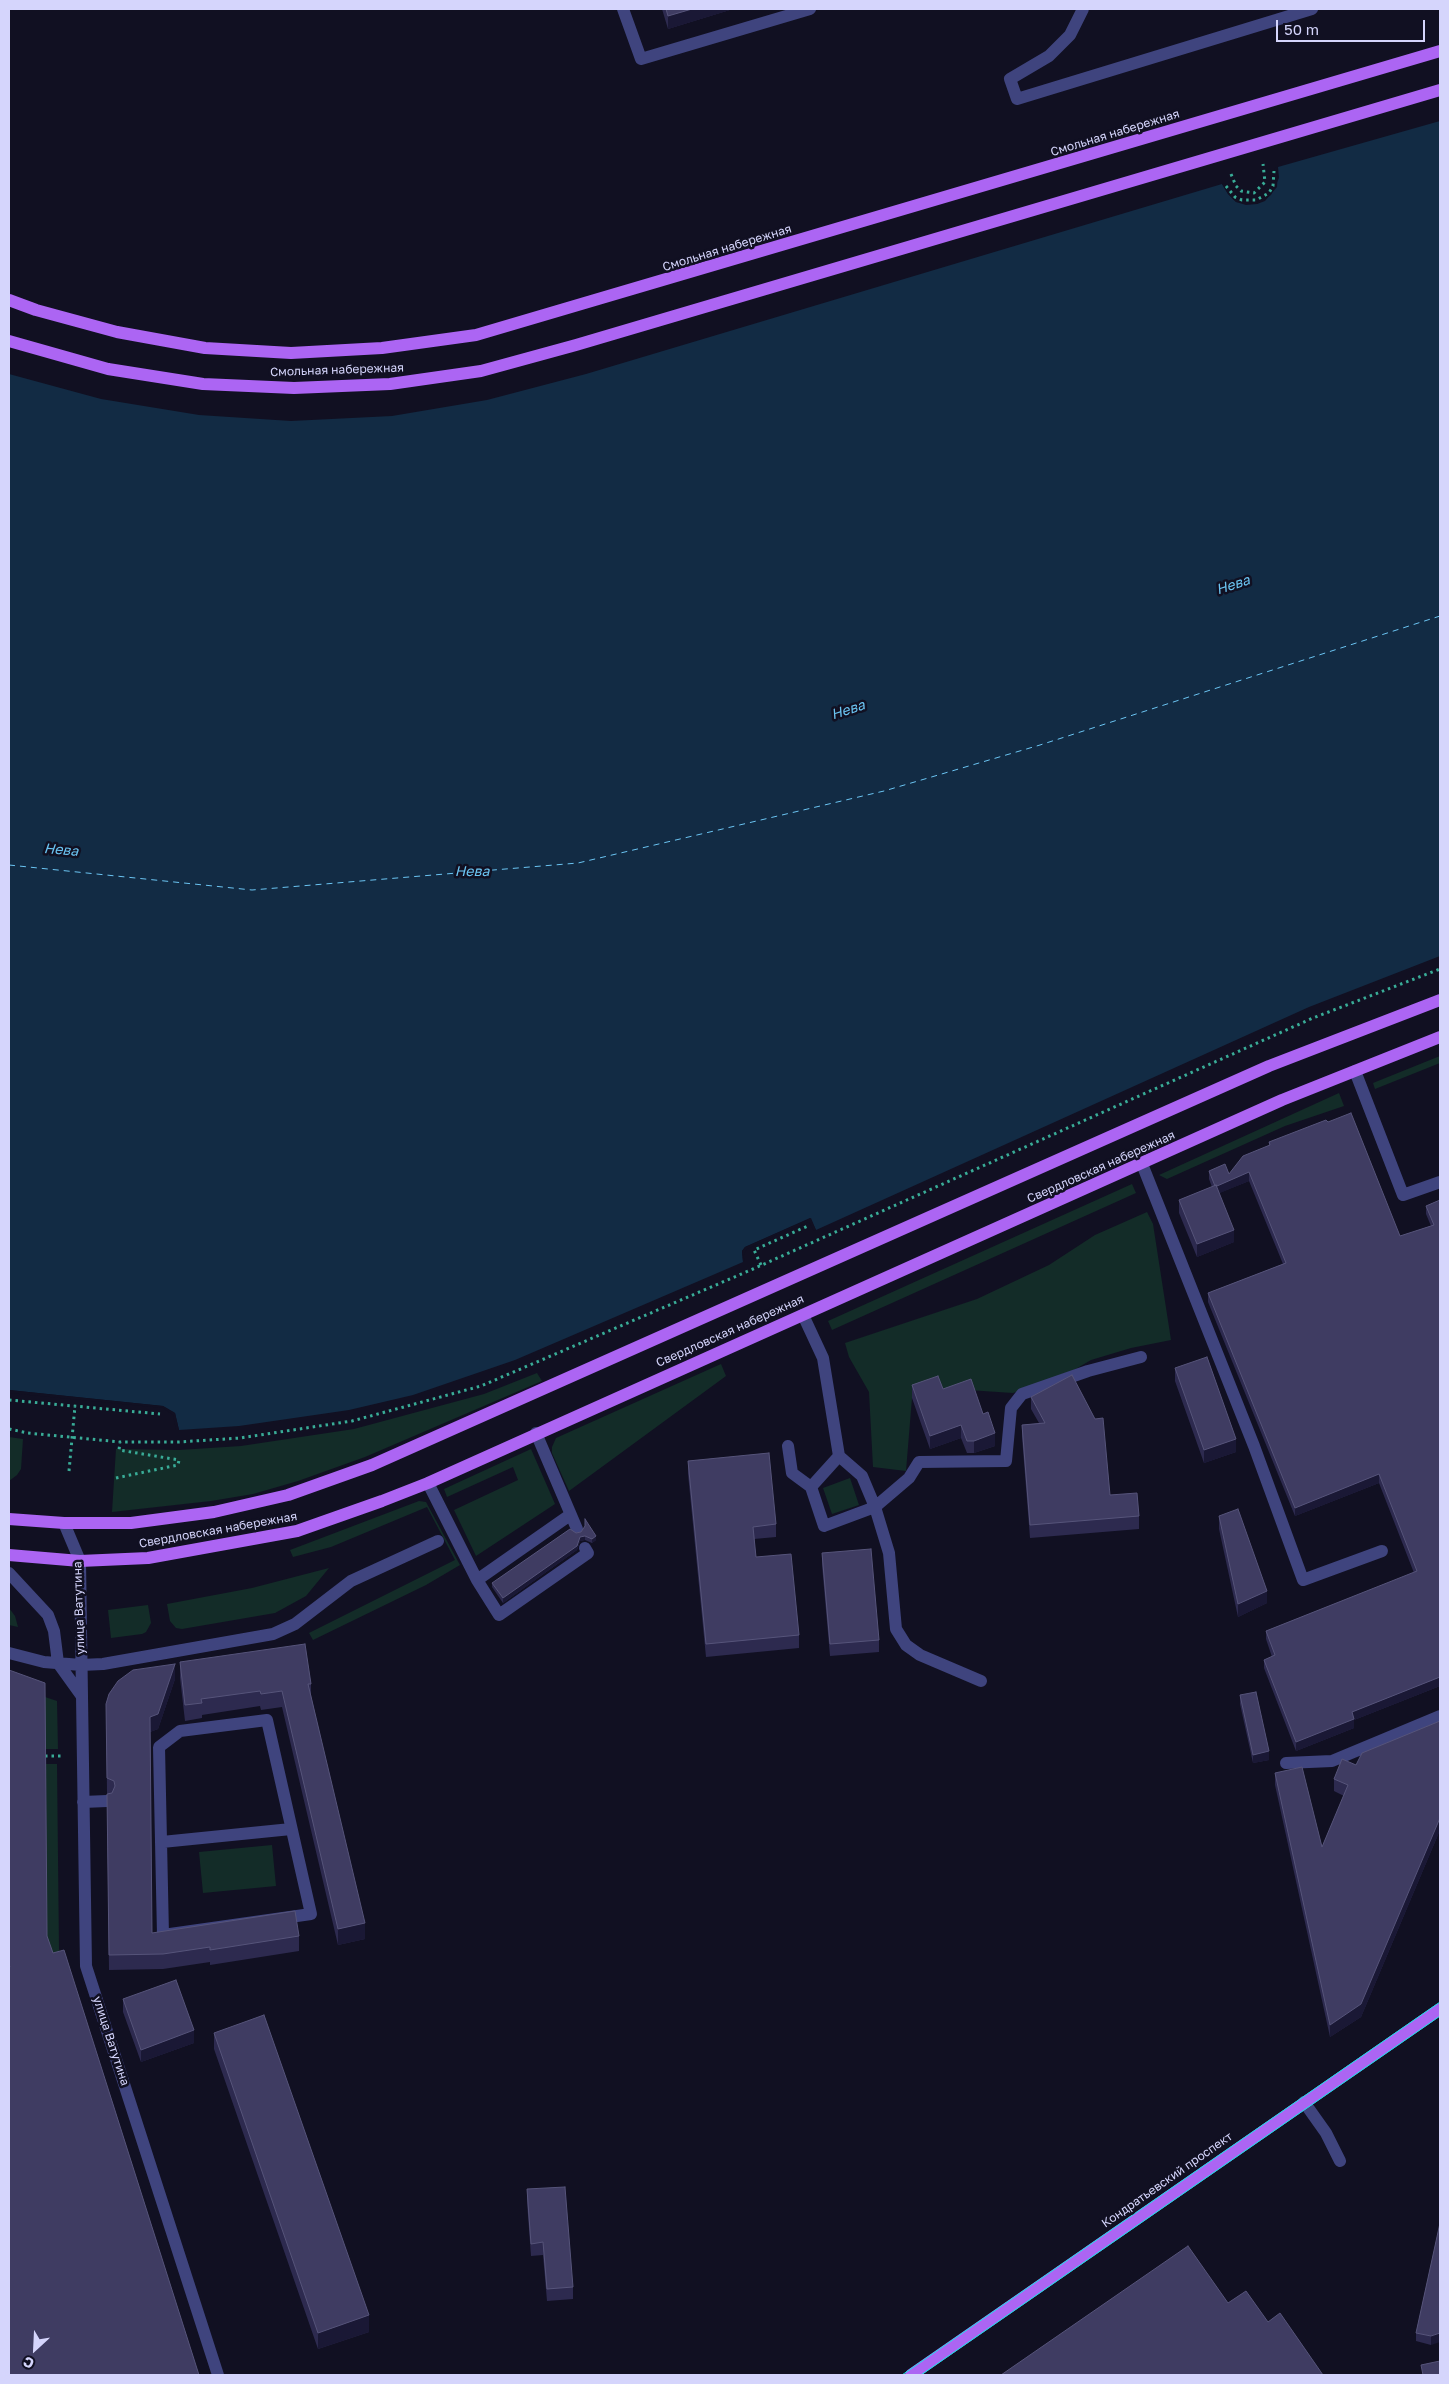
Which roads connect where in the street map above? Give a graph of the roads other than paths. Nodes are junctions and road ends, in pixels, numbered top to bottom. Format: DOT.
graph roads {
  1 [pos="623,9"];
  2 [pos="810,9"];
  3 [pos="1083,9"];
  4 [pos="1312,9"];
  5 [pos="1440,51"];
  6 [pos="1440,90"];
  7 [pos="9,300"];
  8 [pos="9,341"];
  9 [pos="1440,1000"];
  10 [pos="1440,1037"];
  11 [pos="1355,1071"];
  12 [pos="1142,1164"];
  13 [pos="1440,1182"];
  14 [pos="803,1315"];
  15 [pos="1141,1357"];
  16 [pos="536,1433"];
  17 [pos="788,1446"];
  18 [pos="839,1456"];
  19 [pos="428,1483"];
  20 [pos="811,1488"];
  21 [pos="875,1507"];
  22 [pos="570,1514"];
  23 [pos="9,1519"];
  24 [pos="64,1523"];
  25 [pos="577,1529"];
  26 [pos="438,1541"];
  27 [pos="586,1548"];
  28 [pos="1382,1551"];
  29 [pos="9,1555"];
  30 [pos="80,1561"];
  31 [pos="9,1573"];
  32 [pos="477,1580"];
  33 [pos="9,1653"];
  34 [pos="58,1663"];
  35 [pos="81,1665"];
  36 [pos="980,1682"];
  37 [pos="81,1695"];
  38 [pos="1440,1716"];
  39 [pos="1286,1763"];
  40 [pos="107,1801"];
  41 [pos="83,1802"];
  42 [pos="291,1829"];
  43 [pos="162,1842"];
  44 [pos="1440,2009"];
  45 [pos="1304,2102"];
  46 [pos="1340,2161"];
  47 [pos="218,2375"];
  48 [pos="911,2375"];
  1 -- 2 [label="street"];
  3 -- 4 [label="street"];
  5 -- 7 [label="main road, Смольная набережная"];
  6 -- 8 [label="main road, Смольная набережная"];
  9 -- 24 [label="main road, Свердловская набережная"];
  10 -- 11 [label="main road, Свердловская набережная"];
  11 -- 12 [label="main road, Свердловская набережная"];
  11 -- 13 [label="street"];
  12 -- 14 [label="main road, Свердловская набережная"];
  12 -- 28 [label="street"];
  14 -- 16 [label="main road, Свердловская набережная"];
  14 -- 18 [label="street"];
  15 -- 21 [label="street"];
  16 -- 19 [label="main road, Свердловская набережная"];
  16 -- 22 [label="street"];
  17 -- 20 [label="street"];
  18 -- 20 [label="street"];
  18 -- 21 [label="street"];
  19 -- 30 [label="main road, Свердловская набережная"];
  19 -- 32 [label="street"];
  20 -- 21 [label="street"];
  21 -- 36 [label="street"];
  22 -- 25 [label="street"];
  22 -- 32 [label="street"];
  23 -- 24 [label="main road, Свердловская набережная"];
  24 -- 30 [label="street, улица Ватутина"];
  26 -- 35 [label="street"];
  27 -- 32 [label="street"];
  29 -- 30 [label="main road, Свердловская набережная"];
  30 -- 35 [label="street, улица Ватутина"];
  31 -- 34 [label="street, улица Ватутина"];
  33 -- 34 [label="street"];
  34 -- 35 [label="street"];
  34 -- 37 [label="street, улица Ватутина"];
  35 -- 37 [label="street, улица Ватутина"];
  37 -- 41 [label="street, улица Ватутина"];
  38 -- 39 [label="street"];
  40 -- 41 [label="street"];
  41 -- 47 [label="street, улица Ватутина"];
  42 -- 43 [label="street"];
  42 -- 43 [label="street"];
  42 -- 43 [label="street"];
  44 -- 45 [label="main road, Кондратьевский проспект"];
  45 -- 46 [label="street"];
  45 -- 48 [label="main road, Кондратьевский проспект"];
}
